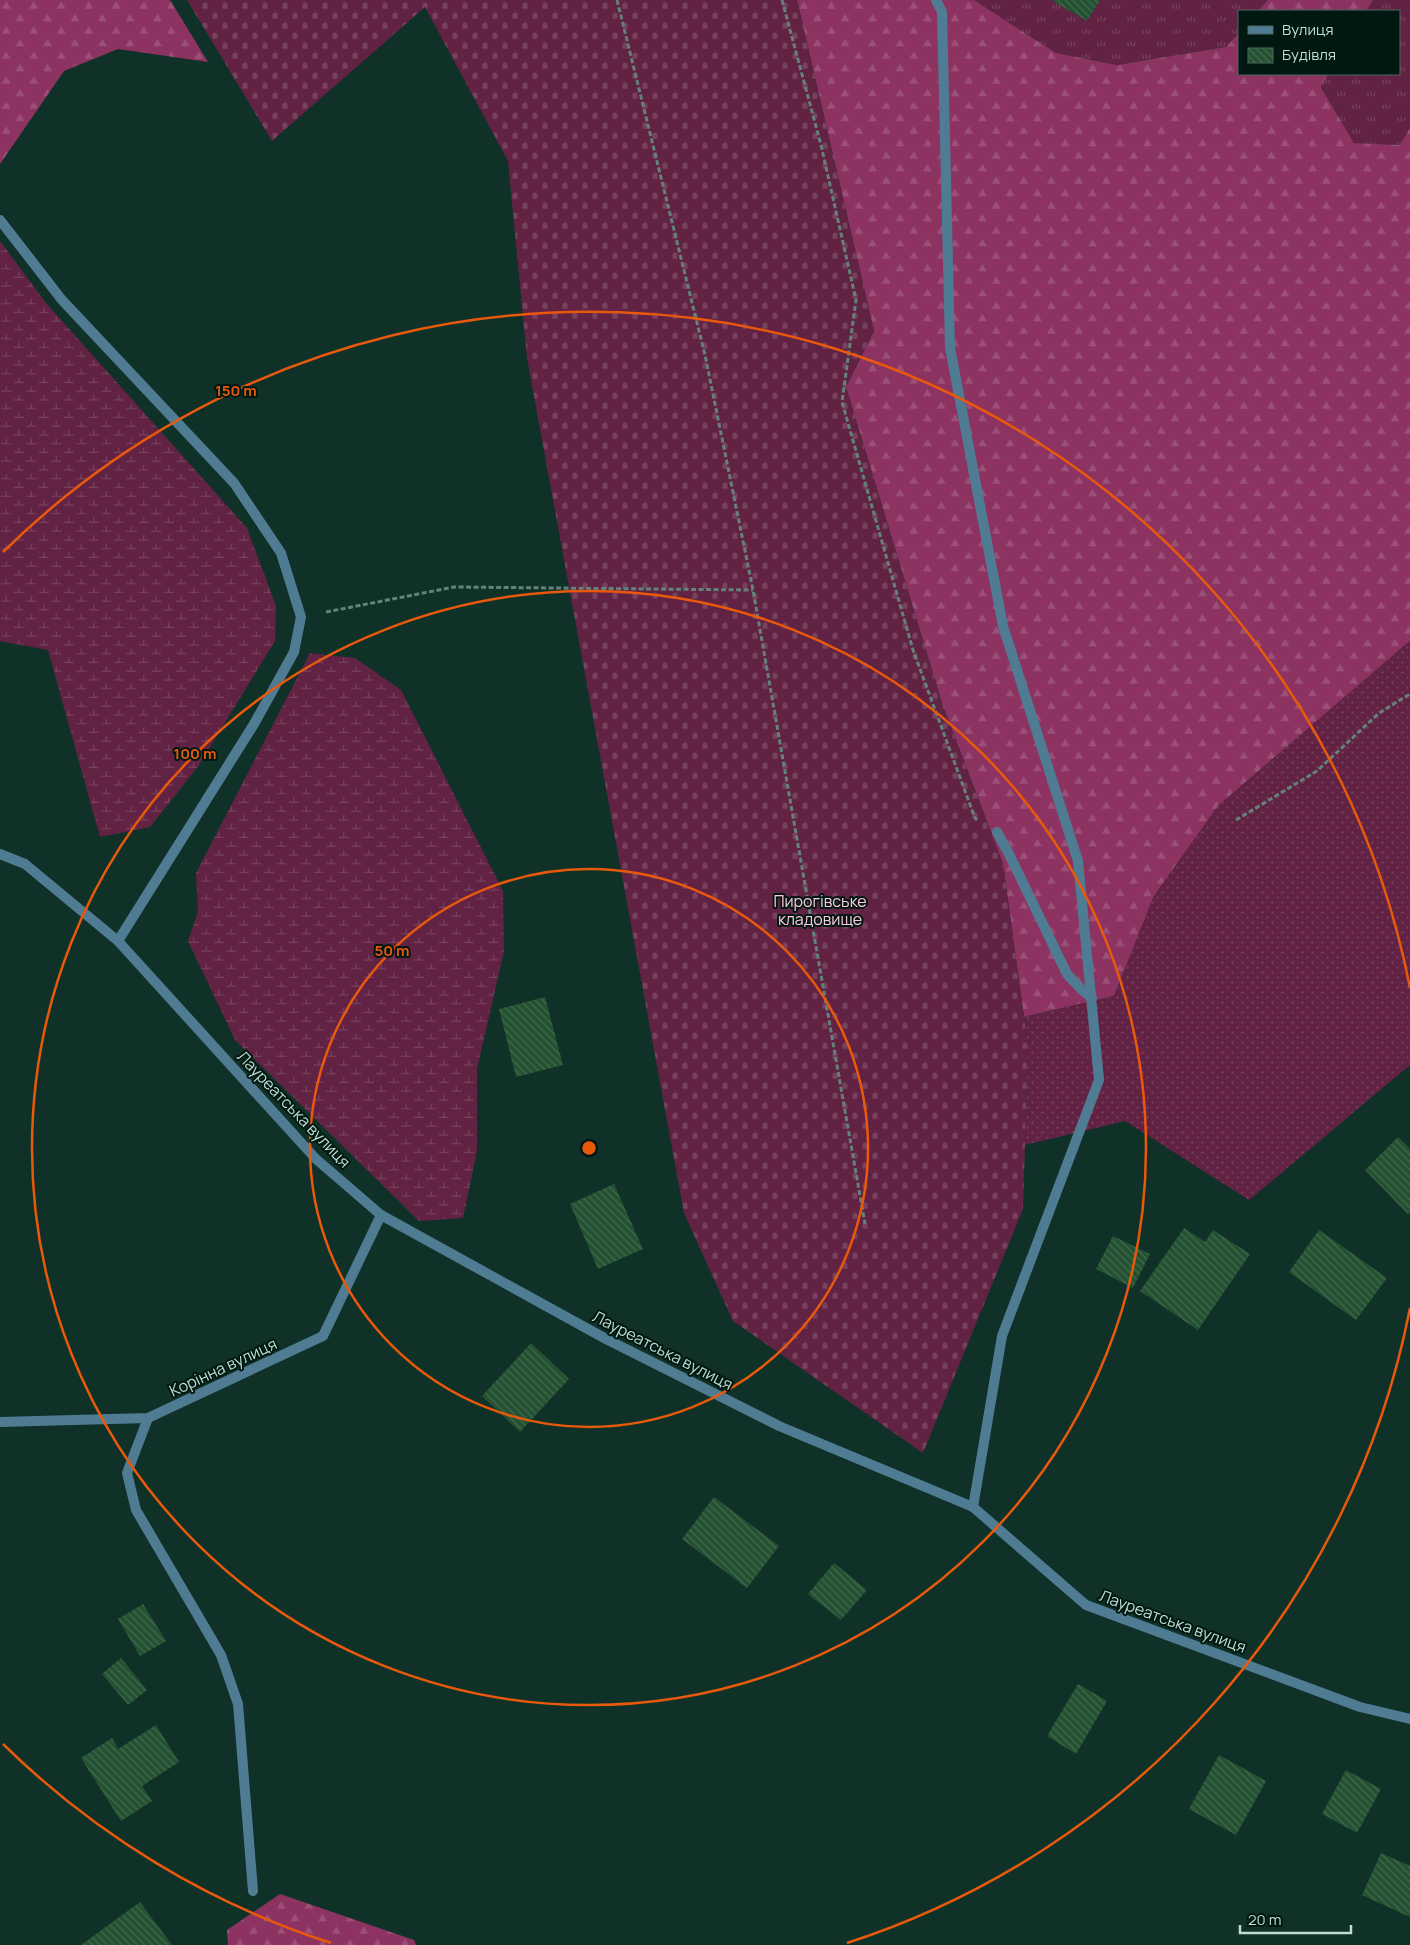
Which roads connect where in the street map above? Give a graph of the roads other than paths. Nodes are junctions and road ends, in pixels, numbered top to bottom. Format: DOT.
graph roads {
  1 [pos="936,0"];
  2 [pos="0,220"];
  3 [pos="997,832"];
  4 [pos="0,854"];
  5 [pos="118,941"];
  6 [pos="1092,998"];
  7 [pos="381,1216"];
  8 [pos="148,1418"];
  9 [pos="0,1422"];
  10 [pos="973,1507"];
  11 [pos="1410,1719"];
  12 [pos="253,1891"];
  1 -- 6 [label="street"];
  2 -- 5 [label="street"];
  3 -- 6 [label="street"];
  4 -- 5 [label="street, Лауреатська вулиця"];
  5 -- 7 [label="street, Лауреатська вулиця"];
  6 -- 10 [label="street"];
  7 -- 8 [label="street, Корінна вулиця"];
  7 -- 10 [label="street, Лауреатська вулиця"];
  8 -- 9 [label="street, Корінна вулиця"];
  8 -- 12 [label="street"];
  10 -- 11 [label="street, Лауреатська вулиця"];
}
